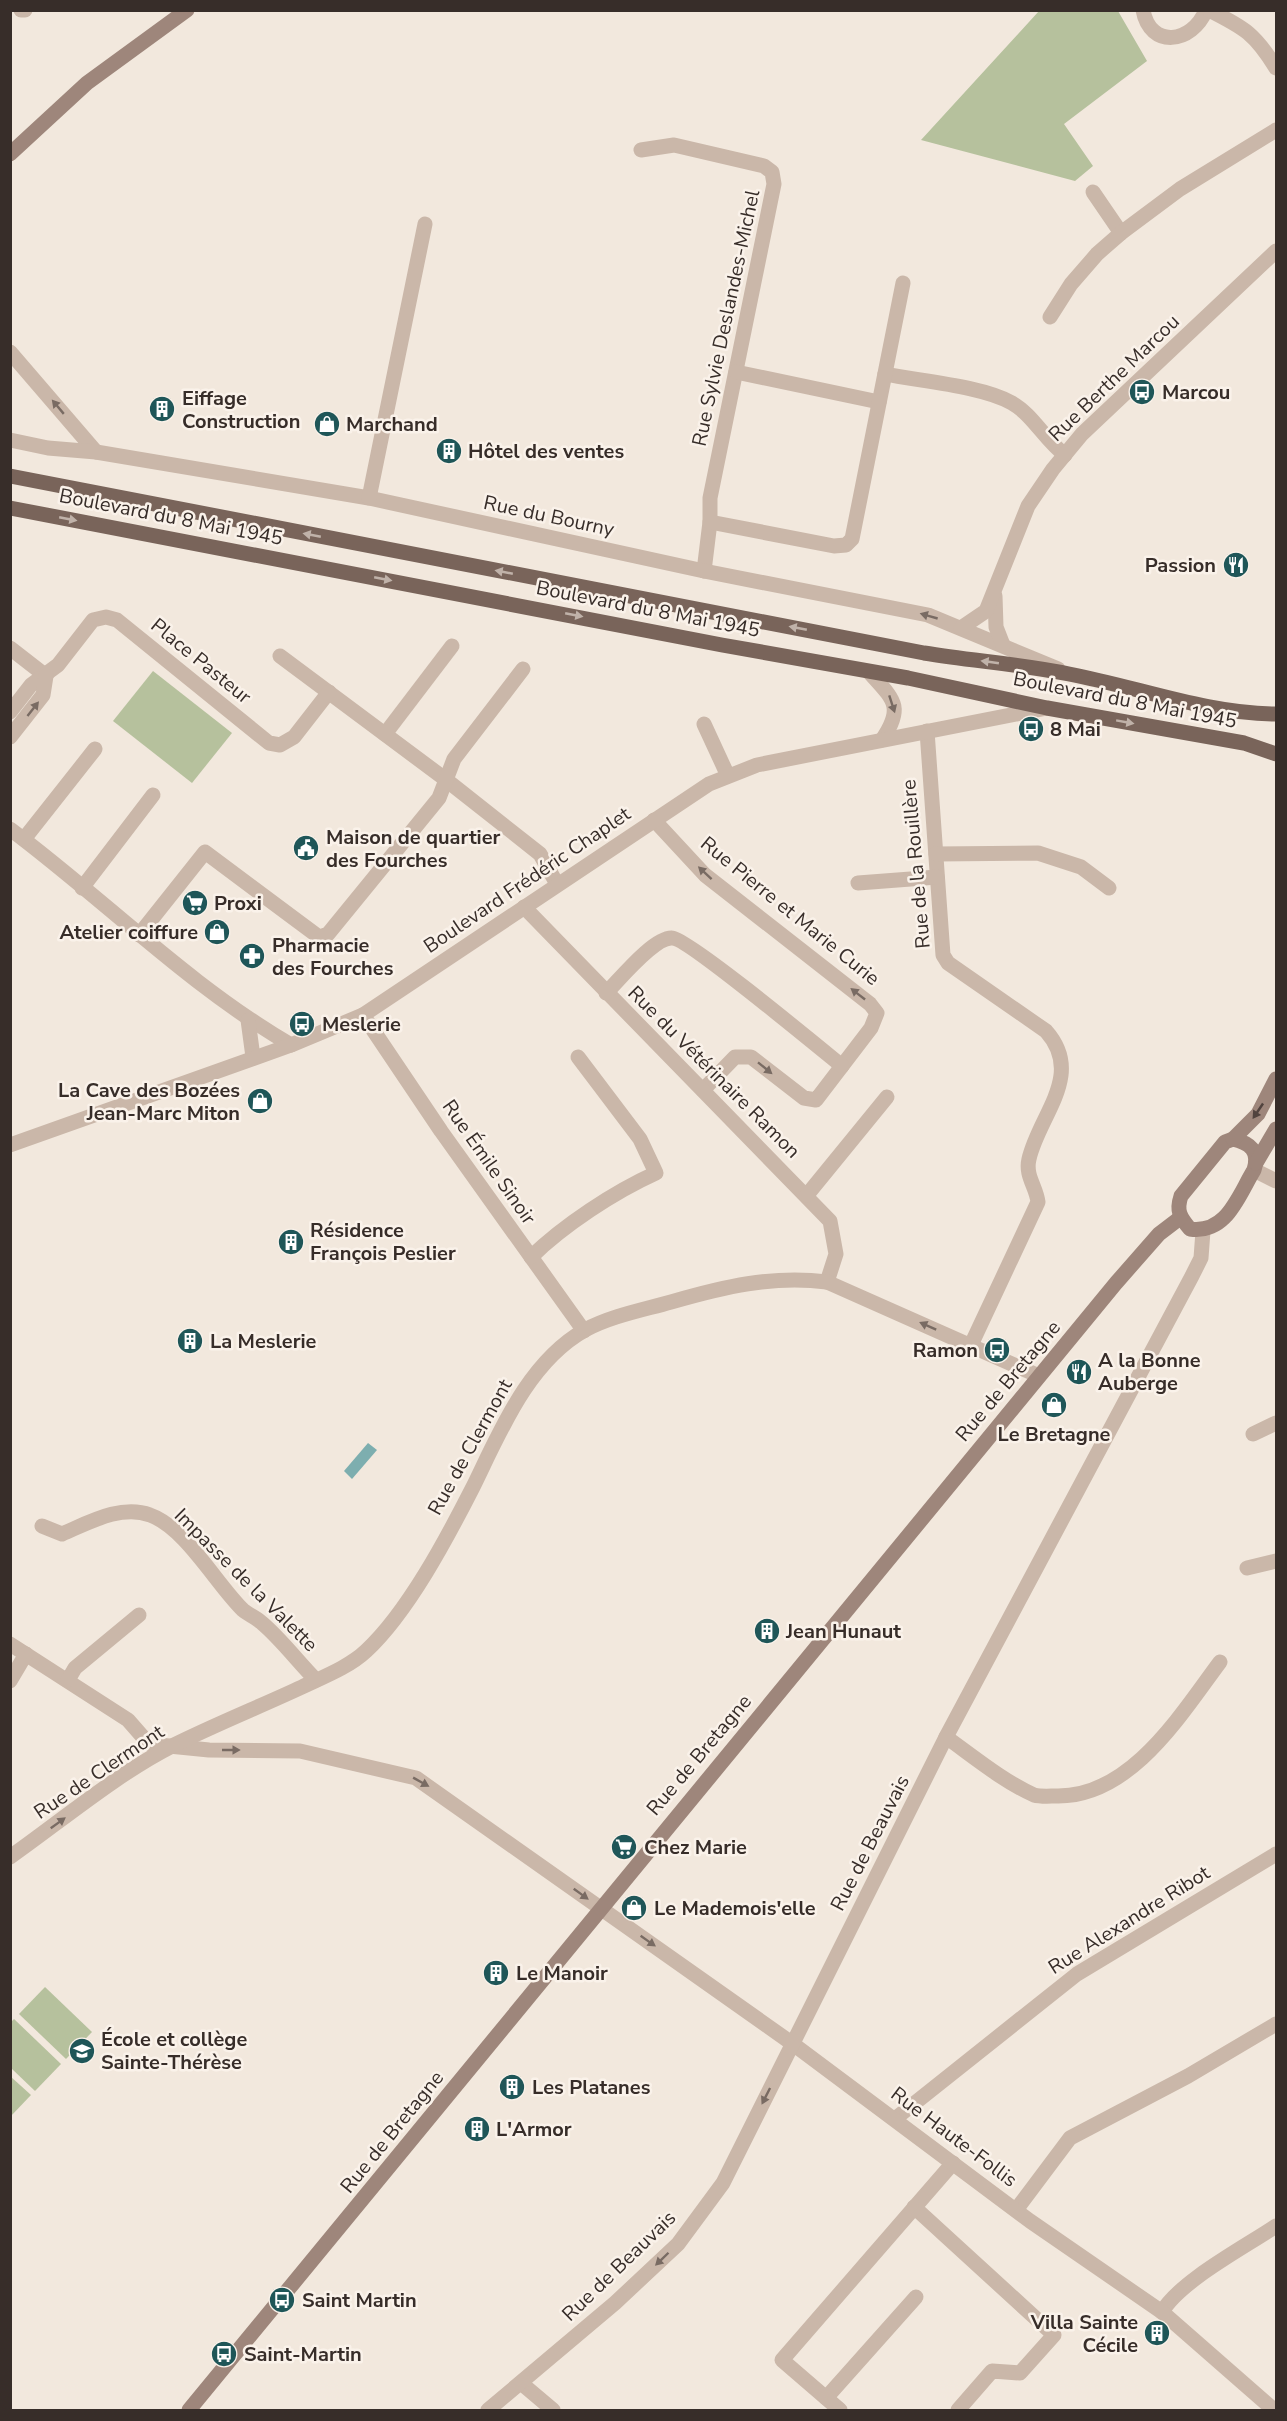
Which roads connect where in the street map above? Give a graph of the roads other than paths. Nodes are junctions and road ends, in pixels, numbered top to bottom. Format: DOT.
graph roads {
  1 [pos="187,10"];
  2 [pos="1143,10"];
  3 [pos="1207,10"];
  4 [pos="1276,68"];
  5 [pos="1276,130"];
  6 [pos="641,150"];
  7 [pos="11,154"];
  8 [pos="1093,192"];
  9 [pos="425,224"];
  10 [pos="1121,233"];
  11 [pos="1276,251"];
  12 [pos="903,283"];
  13 [pos="1050,317"];
  14 [pos="10,352"];
  15 [pos="736,372"];
  16 [pos="885,374"];
  17 [pos="879,402"];
  18 [pos="10,440"];
  19 [pos="96,452"];
  20 [pos="1065,455"];
  21 [pos="10,476"];
  22 [pos="369,498"];
  23 [pos="10,508"];
  24 [pos="710,522"];
  25 [pos="704,572"];
  26 [pos="995,589"];
  27 [pos="961,628"];
  28 [pos="1003,645"];
  29 [pos="452,646"];
  30 [pos="10,648"];
  31 [pos="280,656"];
  32 [pos="523,669"];
  33 [pos="869,672"];
  34 [pos="1069,674"];
  35 [pos="46,676"];
  36 [pos="329,692"];
  37 [pos="1047,708"];
  38 [pos="10,712"];
  39 [pos="1276,714"];
  40 [pos="705,724"];
  41 [pos="927,731"];
  42 [pos="385,734"];
  43 [pos="10,737"];
  44 [pos="882,740"];
  45 [pos="1276,742"];
  46 [pos="1244,743"];
  47 [pos="95,749"];
  48 [pos="1276,754"];
  49 [pos="728,776"];
  50 [pos="445,779"];
  51 [pos="153,795"];
  52 [pos="654,820"];
  53 [pos="10,828"];
  54 [pos="24,839"];
  55 [pos="936,854"];
  56 [pos="938,877"];
  57 [pos="557,884"];
  58 [pos="858,884"];
  59 [pos="82,888"];
  60 [pos="1109,888"];
  61 [pos="524,907"];
  62 [pos="139,935"];
  63 [pos="606,993"];
  64 [pos="363,1015"];
  65 [pos="248,1020"];
  66 [pos="291,1045"];
  67 [pos="254,1057"];
  68 [pos="578,1057"];
  69 [pos="842,1066"];
  70 [pos="1276,1079"];
  71 [pos="703,1090"];
  72 [pos="887,1096"];
  73 [pos="1276,1129"];
  74 [pos="1233,1139"];
  75 [pos="10,1145"];
  76 [pos="1255,1166"];
  77 [pos="1276,1181"];
  78 [pos="807,1195"];
  79 [pos="1180,1218"];
  80 [pos="1203,1231"];
  81 [pos="531,1257"];
  82 [pos="827,1282"];
  83 [pos="584,1331"];
  84 [pos="971,1345"];
  85 [pos="1039,1376"];
  86 [pos="1276,1423"];
  87 [pos="1252,1434"];
  88 [pos="42,1526"];
  89 [pos="1276,1561"];
  90 [pos="1247,1568"];
  91 [pos="139,1614"];
  92 [pos="10,1644"];
  93 [pos="26,1654"];
  94 [pos="1220,1662"];
  95 [pos="68,1680"];
  96 [pos="316,1680"];
  97 [pos="10,1681"];
  98 [pos="946,1737"];
  99 [pos="172,1746"];
  100 [pos="10,1857"];
  101 [pos="1275,1858"];
  102 [pos="600,1908"];
  103 [pos="1276,2024"];
  104 [pos="793,2044"];
  105 [pos="896,2118"];
  106 [pos="952,2163"];
  107 [pos="914,2207"];
  108 [pos="1016,2210"];
  109 [pos="1276,2226"];
  110 [pos="916,2297"];
  111 [pos="1162,2312"];
  112 [pos="521,2383"];
  113 [pos="826,2398"];
  114 [pos="189,2410"];
  115 [pos="488,2410"];
  116 [pos="553,2410"];
  117 [pos="840,2410"];
  118 [pos="958,2410"];
  119 [pos="1274,2410"];
  1 -- 7 [label="main road"];
  2 -- 3 [label="street"];
  3 -- 4 [label="street"];
  5 -- 10 [label="street"];
  6 -- 15 [label="street, Rue Sylvie Deslandes-Michel"];
  8 -- 10 [label="street"];
  9 -- 22 [label="street"];
  10 -- 13 [label="street"];
  11 -- 20 [label="street, Rue Berthe Marcou"];
  12 -- 16 [label="street"];
  19 -- 14 [label="street, one-way"];
  15 -- 17 [label="street"];
  15 -- 24 [label="street, Rue Sylvie Deslandes-Michel"];
  16 -- 17 [label="street"];
  16 -- 20 [label="street"];
  17 -- 24 [label="street"];
  18 -- 19 [label="street, Rue du Bourny"];
  19 -- 22 [label="street, Rue du Bourny"];
  20 -- 26 [label="street, Rue Berthe Marcou"];
  34 -- 21 [label="main road, Boulevard du 8 Mai 1945, one-way"];
  22 -- 25 [label="street, Rue du Bourny"];
  23 -- 33 [label="main road, Boulevard du 8 Mai 1945, one-way"];
  24 -- 25 [label="street, Rue Sylvie Deslandes-Michel"];
  27 -- 25 [label="street, Rue du Bourny, one-way"];
  26 -- 27 [label="street, Rue Berthe Marcou"];
  26 -- 28 [label="street, Rue Berthe Marcou"];
  27 -- 28 [label="street, Rue du Bourny"];
  28 -- 34 [label="street, Rue du Bourny"];
  29 -- 42 [label="street"];
  30 -- 35 [label="street"];
  31 -- 36 [label="street"];
  32 -- 50 [label="street"];
  33 -- 37 [label="main road, Boulevard du 8 Mai 1945"];
  33 -- 44 [label="street, one-way"];
  34 -- 39 [label="main road, Boulevard du 8 Mai 1945"];
  35 -- 36 [label="street, Place Pasteur"];
  35 -- 38 [label="street, Place Pasteur"];
  43 -- 35 [label="street, Place Pasteur, one-way"];
  36 -- 42 [label="street"];
  37 -- 41 [label="street, Boulevard Frédéric Chaplet"];
  37 -- 46 [label="main road, Boulevard du 8 Mai 1945, one-way"];
  40 -- 49 [label="street"];
  41 -- 44 [label="street, Boulevard Frédéric Chaplet"];
  41 -- 55 [label="street, Rue de la Rouillère"];
  42 -- 50 [label="street"];
  44 -- 49 [label="street, Boulevard Frédéric Chaplet"];
  45 -- 46 [label="main road"];
  46 -- 48 [label="main road, Boulevard du 8 Mai 1945"];
  47 -- 54 [label="street"];
  49 -- 52 [label="street, Boulevard Frédéric Chaplet"];
  50 -- 57 [label="street"];
  50 -- 62 [label="street"];
  51 -- 59 [label="street"];
  52 -- 57 [label="street, Boulevard Frédéric Chaplet"];
  69 -- 52 [label="street, Rue Pierre et Marie Curie, one-way"];
  53 -- 54 [label="street"];
  54 -- 59 [label="street"];
  55 -- 56 [label="street, Rue de la Rouillère"];
  55 -- 60 [label="street"];
  56 -- 58 [label="street"];
  56 -- 84 [label="street, Rue de la Rouillère"];
  57 -- 61 [label="street, Boulevard Frédéric Chaplet"];
  59 -- 62 [label="street"];
  61 -- 63 [label="street, Rue du Vétérinaire Ramon"];
  61 -- 64 [label="street, Boulevard Frédéric Chaplet"];
  62 -- 65 [label="street"];
  63 -- 69 [label="street"];
  63 -- 71 [label="street, Rue du Vétérinaire Ramon"];
  64 -- 66 [label="street, Boulevard Frédéric Chaplet"];
  64 -- 81 [label="street, Rue Émile Sinoir"];
  65 -- 66 [label="street"];
  65 -- 67 [label="street"];
  66 -- 67 [label="street, Boulevard Frédéric Chaplet"];
  67 -- 75 [label="street, Boulevard Frédéric Chaplet"];
  68 -- 81 [label="street"];
  71 -- 69 [label="street, Rue Pierre et Marie Curie, one-way"];
  70 -- 74 [label="main road, one-way"];
  71 -- 78 [label="street, Rue du Vétérinaire Ramon"];
  72 -- 78 [label="street"];
  73 -- 76 [label="main road"];
  74 -- 76 [label="main road"];
  74 -- 79 [label="main road"];
  76 -- 77 [label="street"];
  76 -- 80 [label="main road"];
  78 -- 82 [label="street, Rue du Vétérinaire Ramon"];
  79 -- 80 [label="main road"];
  79 -- 85 [label="main road, Rue de Bretagne"];
  80 -- 98 [label="street, Rue de Beauvais"];
  81 -- 83 [label="street, Rue Émile Sinoir"];
  82 -- 83 [label="street, Rue de Clermont"];
  84 -- 82 [label="street, Rue de Clermont, one-way"];
  83 -- 96 [label="street, Rue de Clermont"];
  84 -- 85 [label="street, Rue de Clermont"];
  85 -- 102 [label="main road, Rue de Bretagne"];
  86 -- 87 [label="street"];
  88 -- 96 [label="street, Impasse de la Valette"];
  89 -- 90 [label="street"];
  91 -- 95 [label="street"];
  92 -- 93 [label="street, Rue Haute-Follis"];
  93 -- 95 [label="street, Rue Haute-Follis"];
  93 -- 97 [label="street"];
  94 -- 98 [label="street"];
  95 -- 99 [label="street, Rue Haute-Follis"];
  96 -- 99 [label="street, Rue de Clermont"];
  98 -- 104 [label="street, Rue de Beauvais"];
  100 -- 99 [label="street, Rue de Clermont, one-way"];
  99 -- 102 [label="street, Rue Haute-Follis, one-way"];
  101 -- 105 [label="street, Rue Alexandre Ribot"];
  102 -- 104 [label="street, Rue Haute-Follis, one-way"];
  102 -- 114 [label="main road, Rue de Bretagne"];
  103 -- 108 [label="street"];
  104 -- 105 [label="street, Rue Haute-Follis"];
  104 -- 112 [label="street, Rue de Beauvais, one-way"];
  105 -- 106 [label="street, Rue Haute-Follis"];
  106 -- 107 [label="street"];
  106 -- 108 [label="street, Rue Haute-Follis"];
  107 -- 113 [label="street"];
  107 -- 118 [label="street"];
  108 -- 111 [label="street, Rue Haute-Follis"];
  109 -- 111 [label="street"];
  110 -- 113 [label="street"];
  111 -- 119 [label="street, Rue Haute-Follis"];
  112 -- 115 [label="street, Rue de Beauvais"];
  112 -- 116 [label="street"];
  113 -- 117 [label="street"];
}
